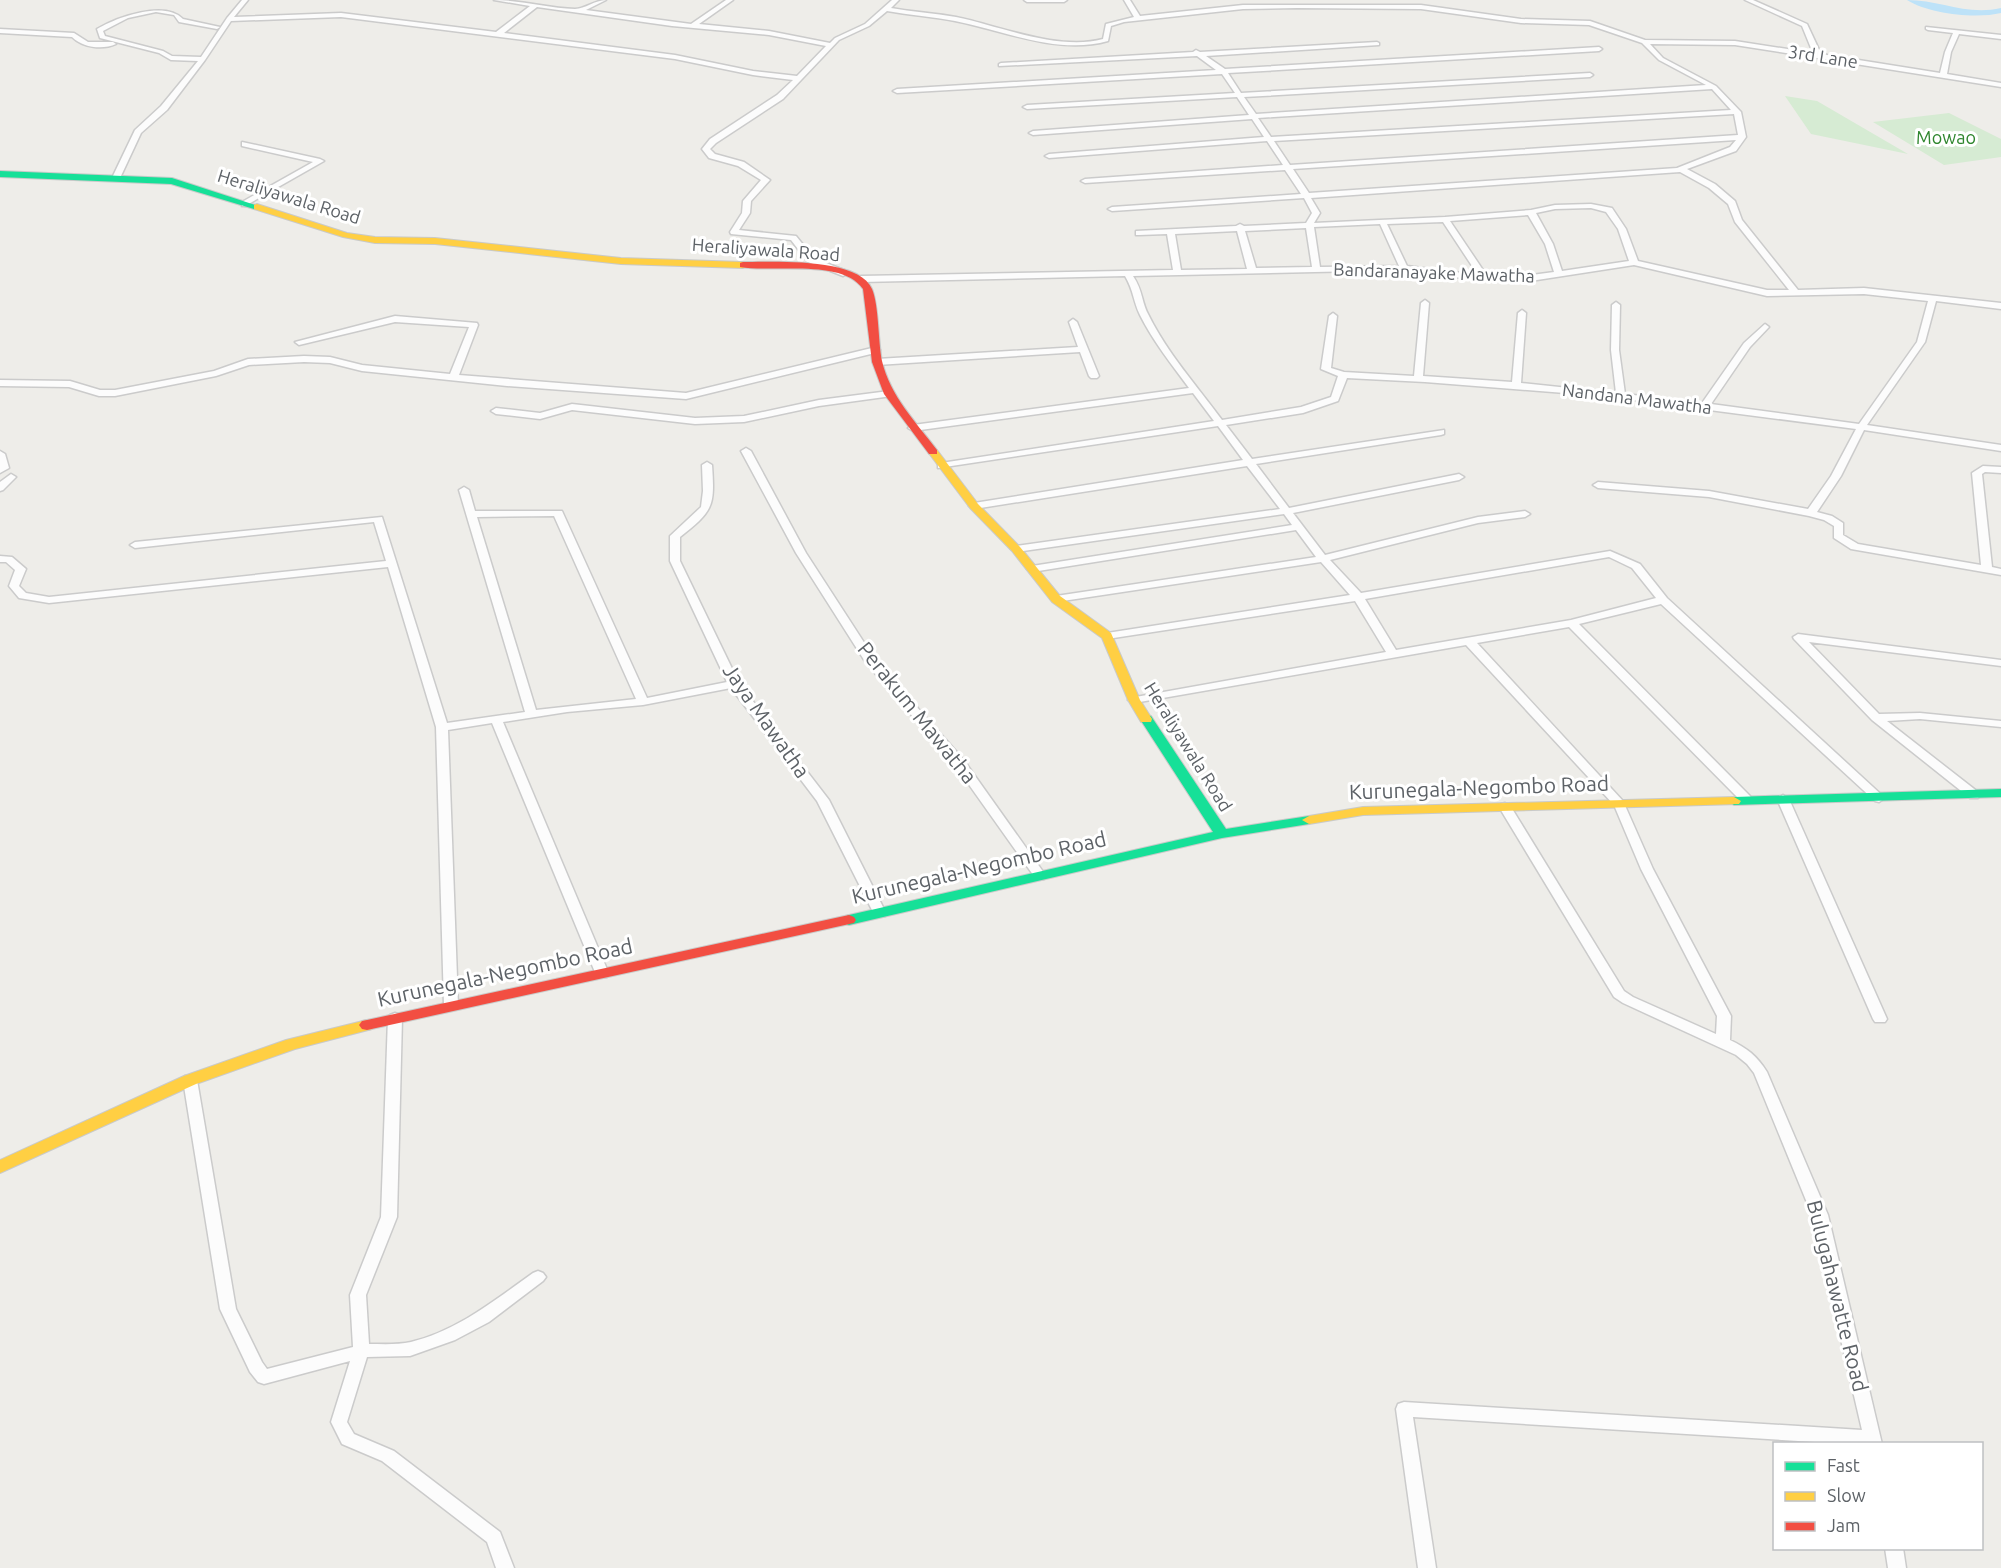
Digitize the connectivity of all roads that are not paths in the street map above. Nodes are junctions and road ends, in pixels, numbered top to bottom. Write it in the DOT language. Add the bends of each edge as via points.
graph roads {
  1 [pos="245,0"];
  2 [pos="498,0"];
  3 [pos="603,0"];
  4 [pos="730,0"];
  5 [pos="896,0"];
  6 [pos="1027,0"];
  7 [pos="1064,0"];
  8 [pos="1127,0"];
  9 [pos="1748,0"];
  10 [pos="1242,3"];
  11 [pos="536,5"];
  12 [pos="886,9"];
  13 [pos="580,11"];
  14 [pos="1137,17"];
  15 [pos="229,19"];
  16 [pos="692,26"];
  17 [pos="217,27"];
  18 [pos="1928,28"];
  19 [pos="0,31"];
  20 [pos="1957,31"];
  21 [pos="496,34"];
  22 [pos="2001,37"];
  23 [pos="1644,42"];
  24 [pos="129,44"];
  25 [pos="1377,44"];
  26 [pos="831,45"];
  27 [pos="1599,49"];
  28 [pos="1196,52"];
  29 [pos="1818,56"];
  30 [pos="203,59"];
  31 [pos="1001,65"];
  32 [pos="1224,72"];
  33 [pos="1590,75"];
  34 [pos="1943,75"];
  35 [pos="797,78"];
  36 [pos="2001,85"];
  37 [pos="1714,87"];
  38 [pos="897,91"];
  39 [pos="1239,95"];
  40 [pos="1027,107"];
  41 [pos="1737,112"];
  42 [pos="1253,116"];
  43 [pos="1033,133"];
  44 [pos="1742,137"];
  45 [pos="1268,139"];
  46 [pos="245,144"];
  47 [pos="1048,156"];
  48 [pos="1285,166"];
  49 [pos="1681,169"];
  50 [pos="0,174"];
  51 [pos="116,178"];
  52 [pos="1085,181"];
  53 [pos="1306,195"];
  54 [pos="244,204"];
  55 [pos="1112,209"];
  56 [pos="1531,212"];
  57 [pos="1446,219"];
  58 [pos="1382,221"];
  59 [pos="1309,224"];
  60 [pos="1240,226"];
  61 [pos="1170,231"];
  62 [pos="1139,233"];
  63 [pos="1634,263"];
  64 [pos="1404,268"];
  65 [pos="1316,269"];
  66 [pos="1252,270"];
  67 [pos="1177,271"];
  68 [pos="843,273"];
  69 [pos="1559,274"];
  70 [pos="1128,275"];
  71 [pos="1484,278"];
  72 [pos="861,279"];
  73 [pos="1795,292"];
  74 [pos="1932,300"];
  75 [pos="1425,303"];
  76 [pos="1616,305"];
  77 [pos="2001,306"];
  78 [pos="1522,314"];
  79 [pos="1333,316"];
  80 [pos="1073,322"];
  81 [pos="1765,327"];
  82 [pos="300,342"];
  83 [pos="1084,349"];
  84 [pos="877,356"];
  85 [pos="1343,375"];
  86 [pos="1094,376"];
  87 [pos="454,377"];
  88 [pos="1418,377"];
  89 [pos="0,383"];
  90 [pos="1516,384"];
  91 [pos="579,389"];
  92 [pos="1196,390"];
  93 [pos="889,394"];
  94 [pos="1621,398"];
  95 [pos="572,407"];
  96 [pos="1704,407"];
  97 [pos="496,411"];
  98 [pos="1221,424"];
  99 [pos="1862,426"];
  100 [pos="912,428"];
  101 [pos="1441,432"];
  102 [pos="2001,448"];
  103 [pos="746,452"];
  104 [pos="0,454"];
  105 [pos="1251,464"];
  106 [pos="706,465"];
  107 [pos="941,466"];
  108 [pos="0,470"];
  109 [pos="2001,470"];
  110 [pos="11,477"];
  111 [pos="1459,477"];
  112 [pos="1598,485"];
  113 [pos="0,488"];
  114 [pos="464,490"];
  115 [pos="974,506"];
  116 [pos="1287,511"];
  117 [pos="1811,513"];
  118 [pos="471,514"];
  119 [pos="1525,514"];
  120 [pos="1299,527"];
  121 [pos="135,545"];
  122 [pos="1016,549"];
  123 [pos="0,559"];
  124 [pos="1323,559"];
  125 [pos="392,564"];
  126 [pos="1032,569"];
  127 [pos="1987,570"];
  128 [pos="2001,573"];
  129 [pos="1358,597"];
  130 [pos="1056,599"];
  131 [pos="1663,600"];
  132 [pos="1570,623"];
  133 [pos="1107,636"];
  134 [pos="1469,641"];
  135 [pos="1393,654"];
  136 [pos="2001,663"];
  137 [pos="735,684"];
  138 [pos="1134,700"];
  139 [pos="643,702"];
  140 [pos="531,714"];
  141 [pos="1876,718"];
  142 [pos="496,719"];
  143 [pos="2001,724"];
  144 [pos="442,727"];
  145 [pos="2001,793"];
  146 [pos="1974,795"];
  147 [pos="1879,798"];
  148 [pos="1746,799"];
  149 [pos="1783,799"];
  150 [pos="1619,804"];
  151 [pos="1505,807"];
  152 [pos="1222,834"];
  153 [pos="1041,876"];
  154 [pos="880,913"];
  155 [pos="602,974"];
  156 [pos="451,1005"];
  157 [pos="395,1018"];
  158 [pos="1880,1019"];
  159 [pos="1722,1042"];
  160 [pos="190,1080"];
  161 [pos="0,1167"];
  162 [pos="538,1277"];
  163 [pos="361,1351"];
  164 [pos="1873,1441"];
  165 [pos="1894,1550"];
  166 [pos="505,1568"];
  167 [pos="1427,1568"];
  168 [pos="1897,1568"];
  1 -- 15 [label="street"];
  2 -- 11 [label="street"];
  3 -- 13 [label="street"];
  4 -- 16 [label="street"];
  5 -- 12 [label="street"];
  6 -- 7 [label="street"];
  8 -- 14 [label="street"];
  9 -- 29 [label="street" via="1805,25"];
  10 -- 14 [label="street"];
  10 -- 23 [label="street" via="1443,9 1521,21 1590,24"];
  11 -- 13 [label="street"];
  11 -- 21 [label="street"];
  12 -- 14 [label="street" via="962,20 1048,40 1088,43 1106,40 1106,28 1113,22"];
  12 -- 26 [label="street"];
  13 -- 16 [label="street"];
  15 -- 21 [label="street" via="341,15"];
  15 -- 30 [label="street"];
  16 -- 26 [label="street" via="769,33"];
  17 -- 24 [label="street" via="188,24 176,14 159,11 134,14 99,30 102,38"];
  18 -- 20 [label="street"];
  19 -- 24 [label="street" via="74,35 86,44"];
  20 -- 22 [label="street"];
  20 -- 34 [label="street"];
  21 -- 35 [label="street" via="675,57"];
  23 -- 29 [label="street, 3rd Lane" via="1735,43"];
  23 -- 37 [label="street" via="1661,59"];
  24 -- 30 [label="street" via="161,51 171,58"];
  25 -- 28 [label="street"];
  26 -- 35 [label="street"];
  27 -- 32 [label="street"];
  28 -- 31 [label="street"];
  28 -- 32 [label="street"];
  29 -- 34 [label="street, 3rd Lane"];
  30 -- 51 [label="street" via="164,108 138,132"];
  32 -- 38 [label="street"];
  32 -- 39 [label="street"];
  33 -- 39 [label="street"];
  34 -- 36 [label="street, 3rd Lane"];
  35 -- 68 [label="street" via="780,97 706,149 712,156 741,164 766,180 747,201 746,213 734,232 793,238 812,260"];
  37 -- 41 [label="street"];
  37 -- 42 [label="street"];
  39 -- 40 [label="street"];
  39 -- 42 [label="street"];
  41 -- 44 [label="street"];
  41 -- 45 [label="street"];
  42 -- 43 [label="street"];
  42 -- 45 [label="street"];
  44 -- 48 [label="street"];
  44 -- 49 [label="street" via="1733,149"];
  45 -- 47 [label="street"];
  45 -- 48 [label="street"];
  46 -- 54 [label="street" via="320,161"];
  48 -- 52 [label="street"];
  48 -- 53 [label="street"];
  49 -- 53 [label="street"];
  49 -- 73 [label="street" via="1712,186 1732,203 1738,220"];
  50 -- 51 [label="street, Heraliyawala Road"];
  51 -- 54 [label="street, Heraliyawala Road" via="172,181"];
  53 -- 55 [label="street"];
  53 -- 59 [label="street" via="1316,213"];
  54 -- 68 [label="street, Heraliyawala Road" via="375,240 435,241 621,261 764,265"];
  56 -- 57 [label="street"];
  56 -- 63 [label="street" via="1569,206 1609,210 1622,229"];
  56 -- 69 [label="street" via="1549,244"];
  57 -- 58 [label="street"];
  57 -- 71 [label="street"];
  58 -- 59 [label="street"];
  58 -- 64 [label="street"];
  59 -- 60 [label="street"];
  59 -- 65 [label="street"];
  60 -- 61 [label="street"];
  60 -- 66 [label="street"];
  61 -- 62 [label="street"];
  61 -- 67 [label="street"];
  63 -- 69 [label="street, Bandaranayake Mawatha"];
  63 -- 73 [label="street, Bandaranayake Mawatha" via="1767,293"];
  64 -- 65 [label="street, Bandaranayake Mawatha"];
  64 -- 71 [label="street, Bandaranayake Mawatha"];
  65 -- 66 [label="street, Bandaranayake Mawatha"];
  66 -- 67 [label="street, Bandaranayake Mawatha"];
  67 -- 70 [label="street, Bandaranayake Mawatha"];
  68 -- 72 [label="street, Heraliyawala Road"];
  69 -- 71 [label="street, Bandaranayake Mawatha" via="1524,279"];
  70 -- 72 [label="street, Bandaranayake Mawatha"];
  70 -- 92 [label="street" via="1137,289 1143,313"];
  72 -- 84 [label="street, Heraliyawala Road" via="868,290"];
  73 -- 74 [label="street, Bandaranayake Mawatha" via="1864,291"];
  74 -- 77 [label="street, Bandaranayake Mawatha"];
  74 -- 99 [label="street" via="1921,342"];
  75 -- 88 [label="street"];
  76 -- 94 [label="street" via="1615,350"];
  78 -- 90 [label="street"];
  79 -- 85 [label="street" via="1326,369"];
  80 -- 83 [label="street"];
  81 -- 96 [label="street" via="1747,345"];
  82 -- 87 [label="street" via="395,320 474,325"];
  83 -- 84 [label="street"];
  83 -- 86 [label="street"];
  84 -- 91 [label="street" via="686,396"];
  84 -- 93 [label="street, Heraliyawala Road"];
  85 -- 88 [label="street, Nandana Mawatha"];
  85 -- 98 [label="street" via="1335,399 1303,410"];
  87 -- 89 [label="street" via="304,359 248,362 216,373 115,393 99,393 70,384"];
  87 -- 91 [label="street"];
  88 -- 90 [label="street, Nandana Mawatha"];
  90 -- 94 [label="street, Nandana Mawatha"];
  91 -- 95 [label="street"];
  92 -- 98 [label="street"];
  92 -- 100 [label="street"];
  93 -- 95 [label="street" via="819,403 744,419 695,421"];
  93 -- 100 [label="street, Heraliyawala Road"];
  94 -- 96 [label="street, Nandana Mawatha"];
  95 -- 97 [label="street" via="540,416"];
  96 -- 99 [label="street, Nandana Mawatha"];
  98 -- 105 [label="street"];
  98 -- 107 [label="street"];
  99 -- 102 [label="street, Nandana Mawatha"];
  99 -- 117 [label="street"];
  100 -- 107 [label="street, Heraliyawala Road"];
  101 -- 105 [label="street"];
  103 -- 153 [label="street, Perakum Mawatha" via="801,553 872,663 959,762"];
  104 -- 108 [label="street" via="4,468"];
  105 -- 115 [label="street"];
  105 -- 116 [label="street"];
  106 -- 137 [label="street, Jaya Mawatha" via="709,498 705,512 675,536 675,561"];
  107 -- 115 [label="street, Heraliyawala Road"];
  109 -- 127 [label="street" via="1983,469 1977,473"];
  110 -- 113 [label="street"];
  111 -- 116 [label="street"];
  112 -- 117 [label="street" via="1709,494"];
  114 -- 118 [label="street"];
  115 -- 122 [label="street, Heraliyawala Road"];
  116 -- 120 [label="street"];
  116 -- 122 [label="street"];
  117 -- 127 [label="street" via="1839,525 1838,536 1855,547"];
  118 -- 139 [label="street" via="558,513"];
  118 -- 140 [label="street"];
  119 -- 124 [label="street" via="1478,520"];
  120 -- 124 [label="street"];
  120 -- 126 [label="street"];
  121 -- 125 [label="street" via="378,519"];
  122 -- 126 [label="street, Heraliyawala Road"];
  123 -- 125 [label="street" via="8,559 21,569 14,586 23,596 49,600"];
  124 -- 129 [label="street"];
  124 -- 130 [label="street"];
  125 -- 144 [label="street"];
  126 -- 130 [label="street, Heraliyawala Road"];
  127 -- 128 [label="street"];
  129 -- 131 [label="street" via="1610,554 1636,566"];
  129 -- 133 [label="street"];
  129 -- 135 [label="street"];
  130 -- 133 [label="street, Heraliyawala Road"];
  131 -- 132 [label="street"];
  131 -- 147 [label="street"];
  132 -- 134 [label="street"];
  132 -- 148 [label="street"];
  133 -- 138 [label="street, Heraliyawala Road"];
  134 -- 135 [label="street"];
  134 -- 150 [label="street"];
  135 -- 138 [label="street"];
  136 -- 141 [label="street" via="1798,637"];
  137 -- 139 [label="street"];
  137 -- 154 [label="street, Jaya Mawatha" via="823,800"];
  138 -- 152 [label="street, Heraliyawala Road"];
  139 -- 140 [label="street"];
  140 -- 142 [label="street"];
  141 -- 143 [label="street" via="1920,716"];
  141 -- 146 [label="street"];
  142 -- 144 [label="street"];
  142 -- 155 [label="street"];
  144 -- 156 [label="street"];
  145 -- 146 [label="street, Kurunegala-Negombo Road"];
  146 -- 147 [label="street, Kurunegala-Negombo Road"];
  147 -- 149 [label="street, Kurunegala-Negombo Road"];
  148 -- 149 [label="street, Kurunegala-Negombo Road"];
  148 -- 150 [label="street, Kurunegala-Negombo Road"];
  149 -- 158 [label="street"];
  150 -- 151 [label="street, Kurunegala-Negombo Road"];
  150 -- 159 [label="street" via="1647,869 1724,1016"];
  151 -- 152 [label="street, Kurunegala-Negombo Road" via="1363,811"];
  151 -- 159 [label="street, Bulugahawatte Road" via="1619,994"];
  152 -- 153 [label="street, Kurunegala-Negombo Road"];
  153 -- 154 [label="street, Kurunegala-Negombo Road"];
  154 -- 155 [label="street, Kurunegala-Negombo Road"];
  155 -- 156 [label="street, Kurunegala-Negombo Road"];
  156 -- 157 [label="street, Kurunegala-Negombo Road"];
  157 -- 160 [label="street, Kurunegala-Negombo Road" via="292,1044"];
  157 -- 163 [label="street" via="389,1217 358,1295"];
  159 -- 164 [label="street, Bulugahawatte Road" via="1741,1051 1760,1072 1820,1215"];
  160 -- 161 [label="street, Kurunegala-Negombo Road"];
  160 -- 163 [label="street" via="228,1309 256,1367 264,1377"];
  162 -- 163 [label="street" via="483,1317 449,1335 410,1349"];
  163 -- 166 [label="street" via="339,1422 348,1439 388,1456 494,1537"];
  164 -- 167 [label="street" via="1404,1409"];
  165 -- 168 [label="street"];
}
